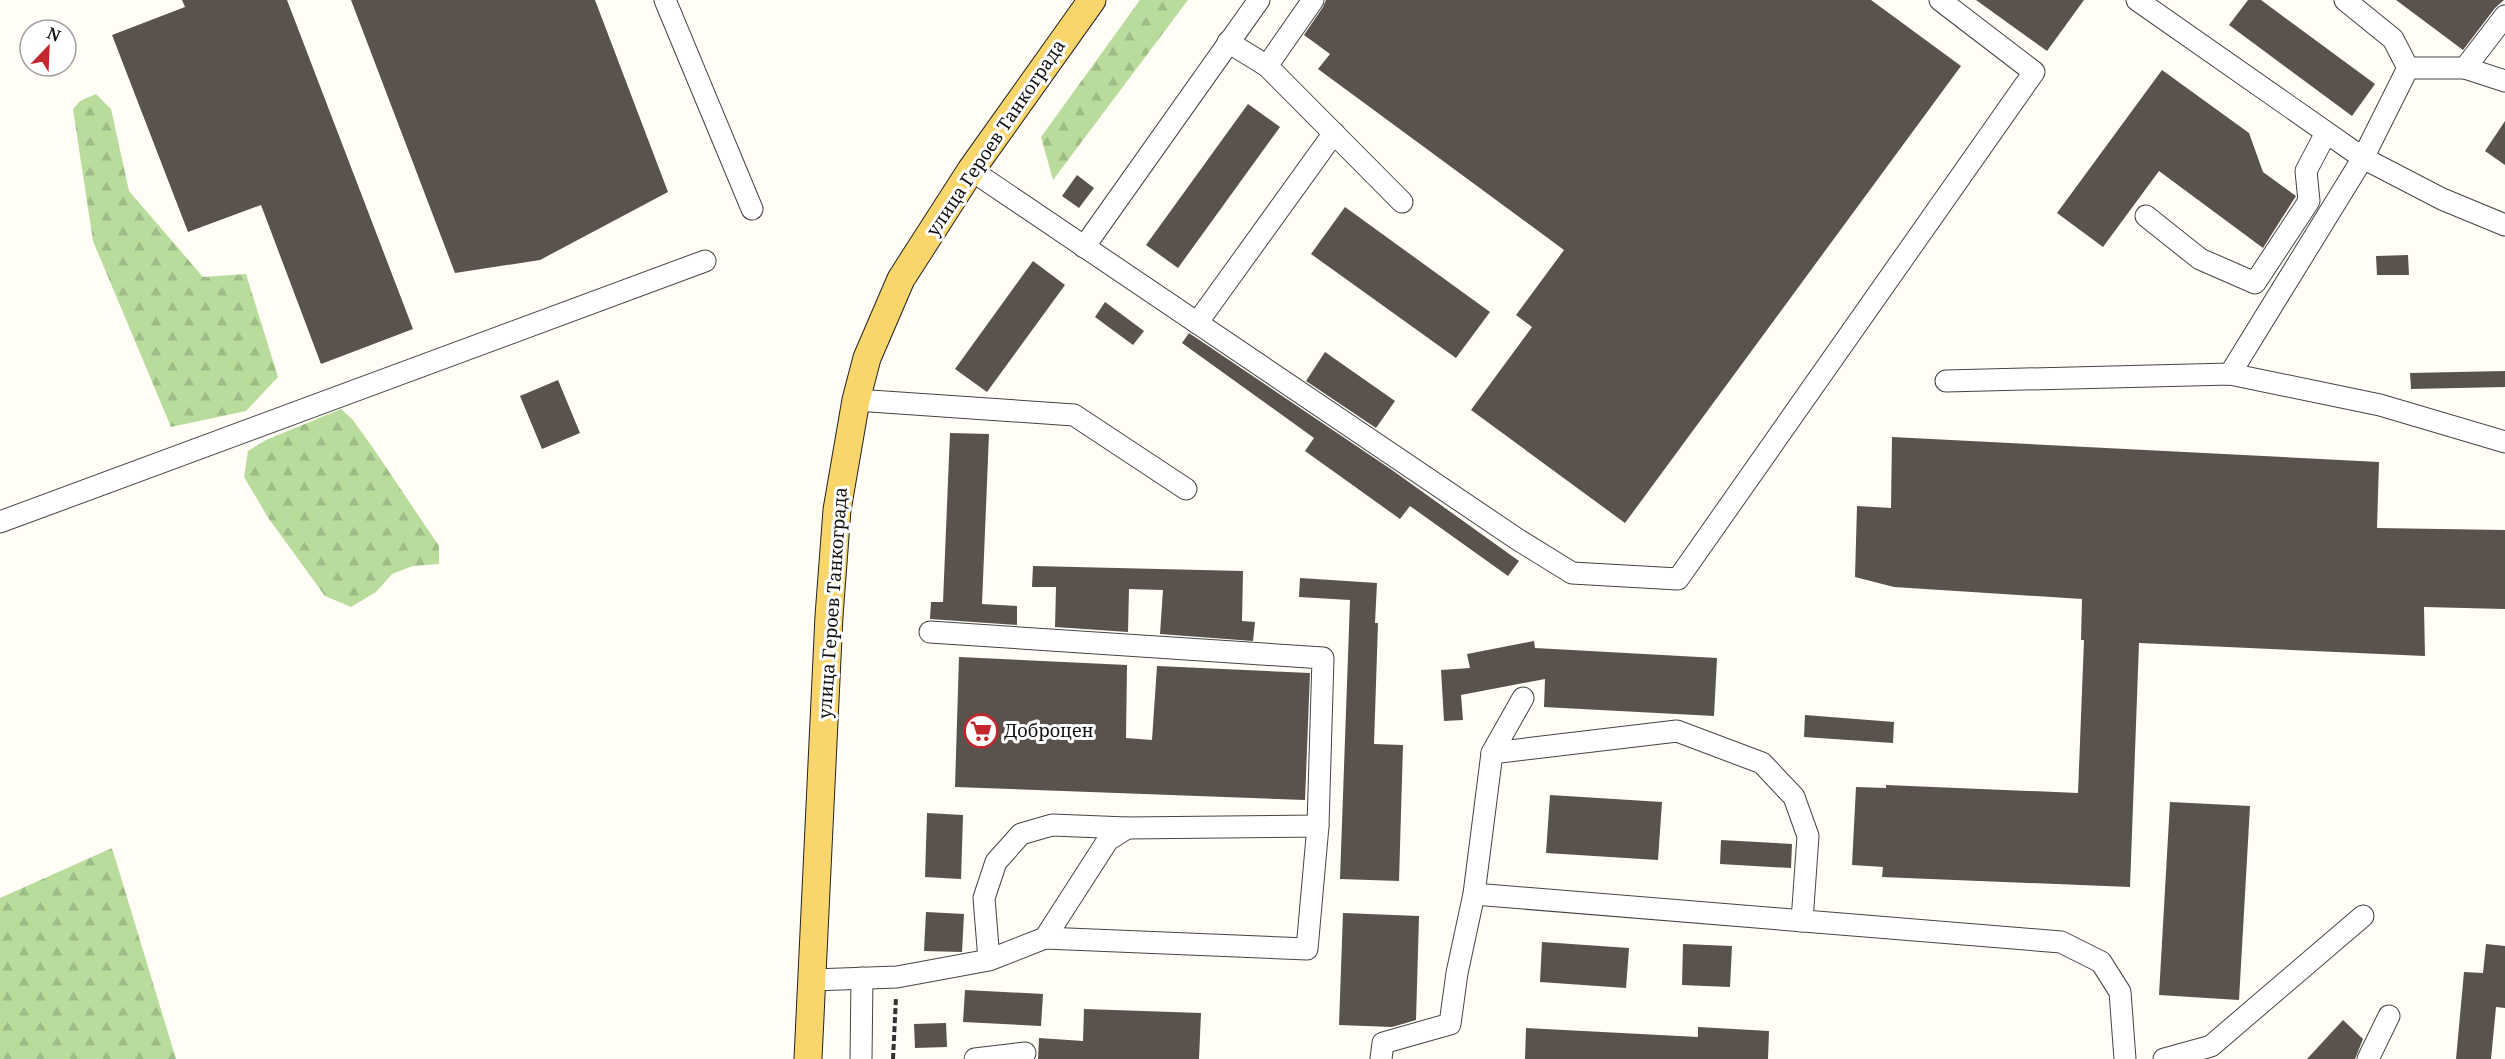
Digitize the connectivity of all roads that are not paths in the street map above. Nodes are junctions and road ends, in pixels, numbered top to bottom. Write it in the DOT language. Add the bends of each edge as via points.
graph roads {
  1 [pos="665,0"];
  2 [pos="1092,0"];
  3 [pos="1258,0"];
  4 [pos="1313,0"];
  5 [pos="1940,0"];
  6 [pos="2137,0"];
  7 [pos="2345,0"];
  8 [pos="2505,16"];
  9 [pos="1228,42"];
  10 [pos="1267,66"];
  11 [pos="2409,68"];
  12 [pos="2464,68"];
  13 [pos="2505,81"];
  14 [pos="1334,133"];
  15 [pos="2326,133"];
  16 [pos="2363,158"];
  17 [pos="971,170"];
  18 [pos="1402,202"];
  19 [pos="752,209"];
  20 [pos="2146,216"];
  21 [pos="2505,225"];
  22 [pos="1084,247"];
  23 [pos="705,261"];
  24 [pos="1197,323"];
  25 [pos="2230,374"];
  26 [pos="1946,381"];
  27 [pos="856,400"];
  28 [pos="2505,442"];
  29 [pos="1186,489"];
  30 [pos="0,522"];
  31 [pos="930,632"];
  32 [pos="1523,698"];
  33 [pos="1492,753"];
  34 [pos="1318,826"];
  35 [pos="1127,828"];
  36 [pos="1474,894"];
  37 [pos="2363,916"];
  38 [pos="1802,921"];
  39 [pos="1046,938"];
  40 [pos="989,960"];
  41 [pos="862,978"];
  42 [pos="813,980"];
  43 [pos="2389,1016"];
  44 [pos="1025,1053"];
  45 [pos="808,1059"];
  46 [pos="861,1059"];
  47 [pos="975,1059"];
  48 [pos="1381,1059"];
  49 [pos="2125,1059"];
  50 [pos="2164,1059"];
  51 [pos="2368,1059"];
  1 -- 19 [label="lane"];
  2 -- 17 [label="main road, улица Героев Танкограда"];
  3 -- 9 [label="lane"];
  4 -- 10 [label="lane"];
  5 -- 24 [label="lane" via="2034,72 1678,579 1572,573"];
  6 -- 15 [label="lane"];
  7 -- 11 [label="lane" via="2393,39"];
  8 -- 12 [label="lane"];
  9 -- 10 [label="lane"];
  9 -- 22 [label="lane"];
  10 -- 14 [label="lane"];
  11 -- 12 [label="lane"];
  11 -- 16 [label="lane"];
  12 -- 13 [label="lane"];
  14 -- 18 [label="lane"];
  14 -- 24 [label="lane"];
  15 -- 16 [label="lane"];
  15 -- 20 [label="lane" via="2306,171 2309,201 2255,283 2200,259"];
  16 -- 21 [label="lane" via="2442,199"];
  16 -- 25 [label="lane"];
  17 -- 22 [label="lane"];
  17 -- 27 [label="main road, улица Героев Танкограда" via="901,279 867,358"];
  22 -- 24 [label="lane"];
  23 -- 30 [label="lane"];
  25 -- 26 [label="lane"];
  25 -- 28 [label="lane" via="2380,405"];
  27 -- 29 [label="lane" via="1074,415"];
  27 -- 42 [label="main road, улица Героев Танкограда" via="837,510 829,616"];
  31 -- 34 [label="lane" via="1323,658"];
  32 -- 33 [label="lane"];
  33 -- 36 [label="lane"];
  33 -- 38 [label="lane" via="1677,731 1762,763 1794,796 1808,836"];
  34 -- 35 [label="lane"];
  34 -- 39 [label="lane" via="1307,949"];
  35 -- 39 [label="lane" via="1108,840"];
  35 -- 40 [label="lane" via="1052,825 1021,834 996,862 984,898"];
  36 -- 38 [label="lane"];
  36 -- 48 [label="lane" via="1450,1024 1383,1043"];
  37 -- 50 [label="lane" via="2211,1046"];
  38 -- 49 [label="lane" via="2061,942 2101,962 2120,992"];
  39 -- 40 [label="lane"];
  40 -- 41 [label="lane" via="897,977"];
  41 -- 42 [label="lane"];
  41 -- 46 [label="lane"];
  42 -- 45 [label="main road, улица Героев Танкограда"];
  43 -- 51 [label="lane"];
  44 -- 47 [label="lane"];
}
